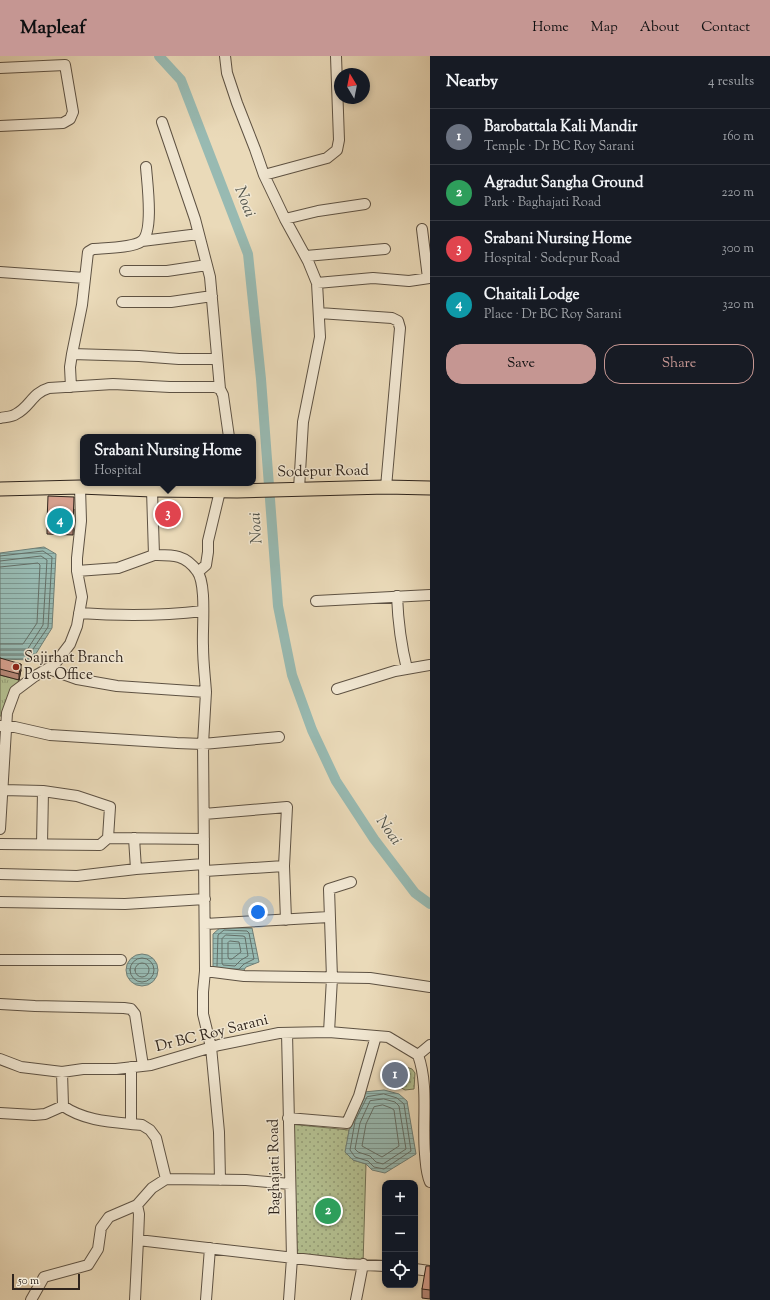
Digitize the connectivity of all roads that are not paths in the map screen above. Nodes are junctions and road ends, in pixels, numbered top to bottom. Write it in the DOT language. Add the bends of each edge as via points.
graph roads {
  1 [pos="225,56"];
  2 [pos="336,56"];
  3 [pos="63,61"];
  4 [pos="0,68"];
  5 [pos="162,122"];
  6 [pos="0,126"];
  7 [pos="146,167"];
  8 [pos="264,174"];
  9 [pos="365,204"];
  10 [pos="284,219"];
  11 [pos="422,229"];
  12 [pos="199,234"];
  13 [pos="142,241"];
  14 [pos="385,249"];
  15 [pos="306,256"];
  16 [pos="207,265"];
  17 [pos="125,271"];
  18 [pos="0,272"];
  19 [pos="86,278"];
  20 [pos="429,278"];
  21 [pos="317,283"];
  22 [pos="212,296"];
  23 [pos="122,302"];
  24 [pos="319,313"];
  25 [pos="72,354"];
  26 [pos="217,358"];
  27 [pos="72,386"];
  28 [pos="220,389"];
  29 [pos="0,418"];
  30 [pos="229,434"];
  31 [pos="80,487"];
  32 [pos="236,487"];
  33 [pos="386,487"];
  34 [pos="430,488"];
  35 [pos="0,489"];
  36 [pos="295,489"];
  37 [pos="152,490"];
  38 [pos="220,491"];
  39 [pos="154,555"];
  40 [pos="77,571"];
  41 [pos="198,572"];
  42 [pos="430,595"];
  43 [pos="397,596"];
  44 [pos="316,601"];
  45 [pos="203,611"];
  46 [pos="79,613"];
  47 [pos="430,665"];
  48 [pos="50,669"];
  49 [pos="407,669"];
  50 [pos="337,689"];
  51 [pos="206,692"];
  52 [pos="3,726"];
  53 [pos="279,738"];
  54 [pos="204,744"];
  55 [pos="3,790"];
  56 [pos="43,791"];
  57 [pos="204,814"];
  58 [pos="0,822"];
  59 [pos="0,829"];
  60 [pos="108,838"];
  61 [pos="134,838"];
  62 [pos="204,839"];
  63 [pos="0,844"];
  64 [pos="42,844"];
  65 [pos="284,866"];
  66 [pos="205,868"];
  67 [pos="136,869"];
  68 [pos="0,874"];
  69 [pos="351,882"];
  70 [pos="205,899"];
  71 [pos="0,902"];
  72 [pos="329,917"];
  73 [pos="286,920"];
  74 [pos="205,924"];
  75 [pos="0,960"];
  76 [pos="120,960"];
  77 [pos="205,971"];
  78 [pos="332,978"];
  79 [pos="430,987"];
  80 [pos="0,1004"];
  81 [pos="329,1032"];
  82 [pos="287,1033"];
  83 [pos="376,1036"];
  84 [pos="430,1045"];
  85 [pos="211,1047"];
  86 [pos="418,1055"];
  87 [pos="0,1059"];
  88 [pos="143,1066"];
  89 [pos="130,1067"];
  90 [pos="62,1072"];
  91 [pos="427,1089"];
  92 [pos="63,1106"];
  93 [pos="0,1113"];
  94 [pos="288,1118"];
  95 [pos="131,1124"];
  96 [pos="427,1144"];
  97 [pos="166,1179"];
  98 [pos="220,1180"];
  99 [pos="430,1182"];
  100 [pos="290,1184"];
  101 [pos="137,1205"];
  102 [pos="138,1240"];
  103 [pos="210,1248"];
  104 [pos="292,1258"];
  105 [pos="363,1264"];
  106 [pos="382,1266"];
  107 [pos="418,1269"];
  108 [pos="430,1270"];
  109 [pos="31,1300"];
  110 [pos="135,1300"];
  111 [pos="206,1300"];
  112 [pos="289,1300"];
  113 [pos="356,1300"];
  1 -- 8 [label="street" via="227,73 237,104"];
  2 -- 8 [label="street" via="339,140 337,150 327,158"];
  3 -- 4 [label="street"];
  3 -- 6 [label="street" via="73,112 70,120 63,123"];
  5 -- 12 [label="street"];
  7 -- 13 [label="street" via="149,222"];
  8 -- 10 [label="street"];
  9 -- 10 [label="street"];
  10 -- 15 [label="street"];
  11 -- 20 [label="street"];
  12 -- 13 [label="street"];
  12 -- 16 [label="street"];
  13 -- 19 [label="street" via="133,245 90,250"];
  14 -- 15 [label="street"];
  15 -- 21 [label="street"];
  16 -- 17 [label="street" via="167,271"];
  16 -- 22 [label="street"];
  18 -- 19 [label="street"];
  19 -- 25 [label="street"];
  20 -- 21 [label="street" via="373,278"];
  21 -- 24 [label="street"];
  22 -- 23 [label="street" via="171,302"];
  22 -- 26 [label="street"];
  24 -- 33 [label="street" via="392,318 398,321 400,328"];
  24 -- 36 [label="street" via="320,337 303,422"];
  25 -- 26 [label="street" via="179,359"];
  25 -- 27 [label="street"];
  26 -- 28 [label="street"];
  27 -- 28 [label="street" via="113,384"];
  27 -- 29 [label="street" via="41,390 17,414"];
  28 -- 30 [label="street" via="224,395"];
  31 -- 35 [label="main road, Sodepur Road"];
  31 -- 37 [label="main road, Sodepur Road"];
  31 -- 40 [label="street"];
  32 -- 36 [label="main road, Sodepur Road" via="250,490"];
  32 -- 38 [label="main road, Sodepur Road"];
  33 -- 34 [label="main road, Sodepur Road"];
  33 -- 36 [label="main road, Sodepur Road"];
  37 -- 38 [label="main road, Sodepur Road"];
  37 -- 39 [label="street"];
  38 -- 41 [label="street" via="208,541 206,565"];
  39 -- 40 [label="street" via="118,568"];
  39 -- 41 [label="street" via="182,557"];
  40 -- 46 [label="street" via="82,597"];
  41 -- 45 [label="street" via="203,589"];
  42 -- 43 [label="street"];
  43 -- 44 [label="street"];
  43 -- 49 [label="street" via="398,624"];
  45 -- 46 [label="street" via="133,615"];
  45 -- 51 [label="street"];
  46 -- 48 [label="street" via="78,626 70,644"];
  47 -- 49 [label="street"];
  48 -- 51 [label="street" via="77,679 118,686"];
  48 -- 52 [label="street" via="35,676 15,691"];
  49 -- 50 [label="street"];
  51 -- 54 [label="street"];
  52 -- 54 [label="street" via="50,735"];
  52 -- 55 [label="street"];
  53 -- 54 [label="street"];
  54 -- 57 [label="street"];
  55 -- 56 [label="street"];
  55 -- 58 [label="street"];
  56 -- 60 [label="street" via="77,796 110,807"];
  56 -- 64 [label="street"];
  57 -- 62 [label="street"];
  57 -- 65 [label="street" via="287,807"];
  58 -- 59 [label="street"];
  60 -- 61 [label="street"];
  60 -- 64 [label="street" via="100,845"];
  61 -- 62 [label="street"];
  61 -- 67 [label="street"];
  62 -- 66 [label="street"];
  63 -- 64 [label="street"];
  65 -- 66 [label="street"];
  65 -- 73 [label="street"];
  66 -- 67 [label="street"];
  66 -- 70 [label="street"];
  67 -- 68 [label="street" via="77,876"];
  69 -- 72 [label="street" via="329,889"];
  70 -- 71 [label="street" via="125,904"];
  70 -- 74 [label="street"];
  72 -- 73 [label="street"];
  72 -- 78 [label="street"];
  73 -- 74 [label="street"];
  74 -- 77 [label="street"];
  75 -- 76 [label="street"];
  77 -- 78 [label="street" via="244,976"];
  77 -- 85 [label="street" via="203,1014"];
  78 -- 79 [label="street" via="370,978"];
  78 -- 81 [label="street"];
  80 -- 88 [label="street" via="131,1009 136,1014"];
  81 -- 82 [label="street, Dr BC Roy Sarani"];
  81 -- 83 [label="street, Dr BC Roy Sarani"];
  82 -- 85 [label="street, Dr BC Roy Sarani"];
  82 -- 94 [label="street, Baghajati Road"];
  83 -- 86 [label="street, Dr BC Roy Sarani" via="388,1037"];
  83 -- 94 [label="street" via="359,1096 347,1123"];
  84 -- 86 [label="street"];
  85 -- 88 [label="street, Dr BC Roy Sarani"];
  85 -- 98 [label="street" via="219,1132"];
  86 -- 91 [label="street"];
  87 -- 90 [label="street, Dr BC Roy Sarani" via="21,1067"];
  88 -- 89 [label="street, Dr BC Roy Sarani"];
  89 -- 90 [label="street, Dr BC Roy Sarani"];
  89 -- 95 [label="street"];
  90 -- 92 [label="street"];
  91 -- 96 [label="street"];
  92 -- 93 [label="street" via="45,1114"];
  92 -- 95 [label="street" via="87,1118"];
  94 -- 100 [label="street, Baghajati Road"];
  95 -- 97 [label="street" via="142,1125 156,1138"];
  96 -- 99 [label="street" via="426,1174"];
  97 -- 98 [label="street"];
  97 -- 101 [label="street" via="152,1188"];
  98 -- 100 [label="street"];
  100 -- 104 [label="street, Baghajati Road"];
  101 -- 102 [label="street" via="140,1214"];
  101 -- 109 [label="street" via="109,1217 101,1228 98,1249 88,1265 44,1277"];
  102 -- 103 [label="street"];
  102 -- 110 [label="street"];
  103 -- 104 [label="street"];
  103 -- 111 [label="street"];
  104 -- 105 [label="street"];
  104 -- 112 [label="street, Baghajati Road"];
  105 -- 106 [label="street"];
  105 -- 113 [label="street"];
  107 -- 108 [label="street"];
}
